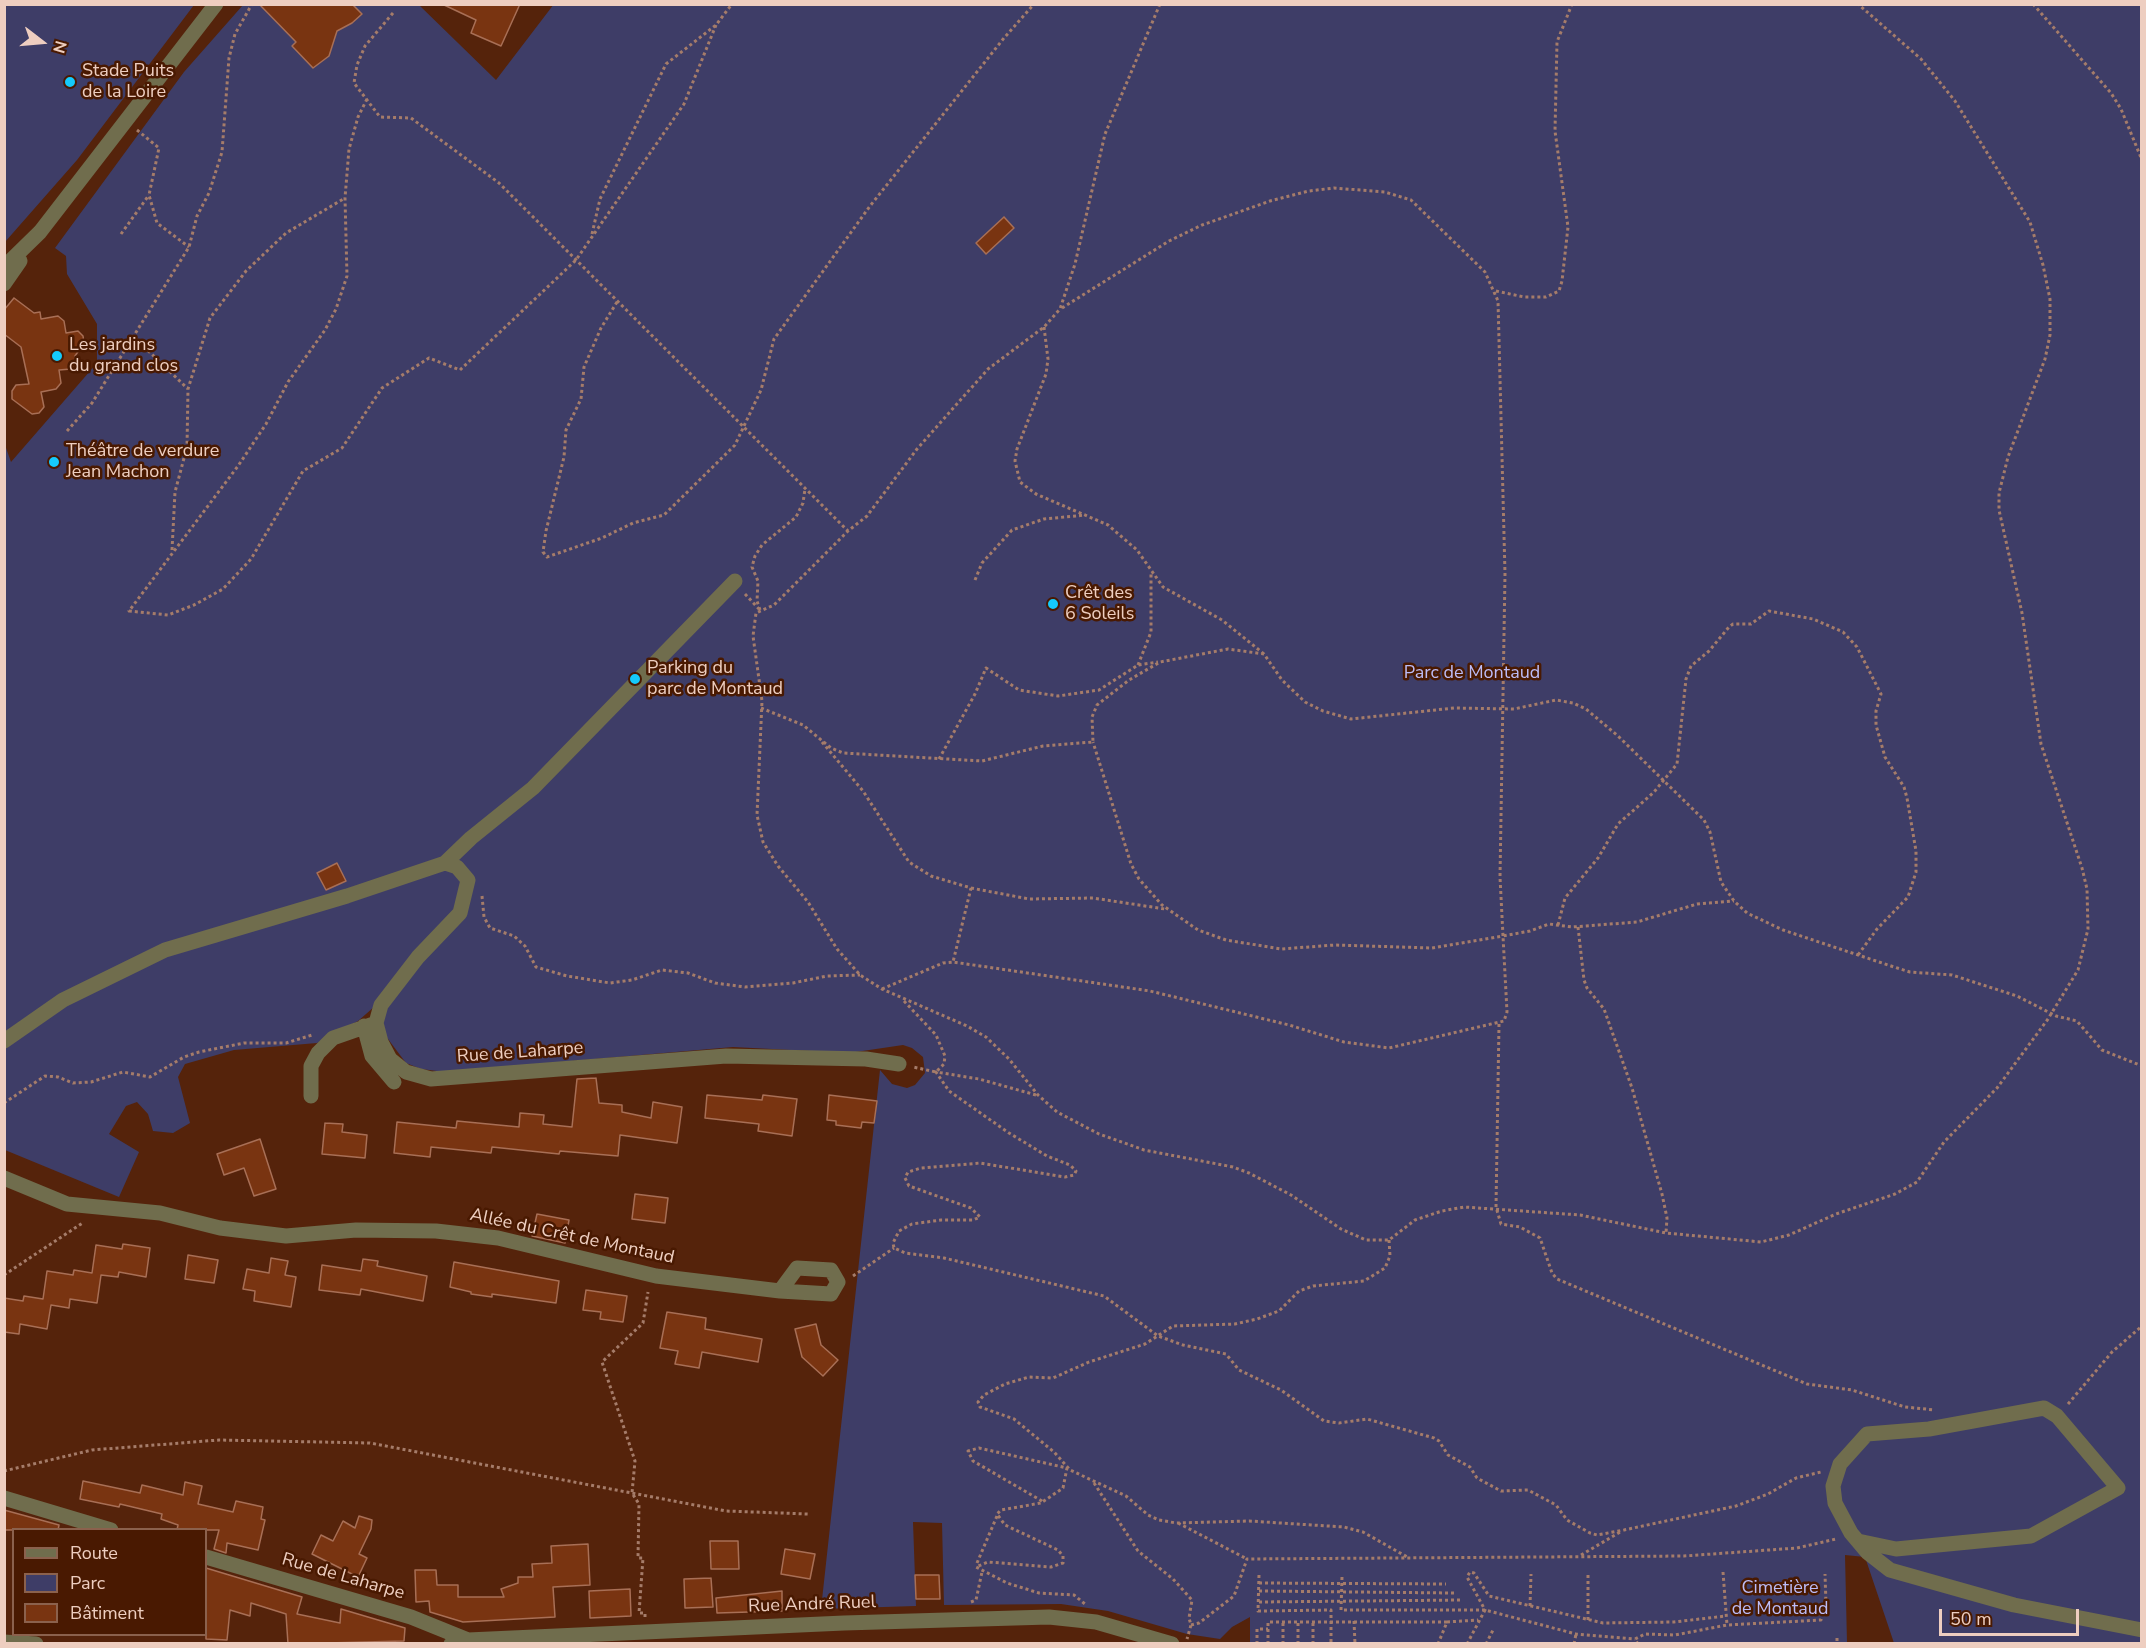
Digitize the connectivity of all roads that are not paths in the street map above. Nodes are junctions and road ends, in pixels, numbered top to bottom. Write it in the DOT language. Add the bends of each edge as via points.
graph roads {
  1 [pos="216,4"];
  2 [pos="40,232"];
  3 [pos="4,267"];
  4 [pos="4,284"];
  5 [pos="735,581"];
  6 [pos="445,863"];
  7 [pos="370,1024"];
  8 [pos="4,1041"];
  9 [pos="899,1064"];
  10 [pos="394,1082"];
  11 [pos="311,1096"];
  12 [pos="4,1180"];
  13 [pos="4,1192"];
  14 [pos="780,1291"];
  15 [pos="4,1498"];
  16 [pos="104,1528"];
  17 [pos="1854,1537"];
  18 [pos="207,1557"];
  19 [pos="2142,1630"];
  20 [pos="468,1640"];
  21 [pos="522,1641"];
  22 [pos="4,1642"];
  23 [pos="36,1644"];
  24 [pos="451,1644"];
  25 [pos="1172,1644"];
  1 -- 2 [label="street"];
  2 -- 3 [label="street"];
  2 -- 4 [label="street"];
  5 -- 6 [label="street" via="532,788"];
  6 -- 7 [label="street" via="457,867 468,880 460,913 418,957"];
  6 -- 8 [label="street" via="165,950 63,1000"];
  7 -- 9 [label="street, Rue de Laharpe" via="390,1059 406,1072 431,1079 726,1056 866,1059"];
  7 -- 10 [label="street" via="372,1056"];
  7 -- 11 [label="street" via="333,1038 318,1053 311,1066"];
  12 -- 13 [label="street"];
  12 -- 14 [label="street, Allée du Crêt de Montaud" via="67,1204 160,1213 220,1228 286,1236 356,1230 436,1231 498,1238 651,1275"];
  14 -- 14 [label="street, Allée du Crêt de Montaud" via="831,1294 838,1282 831,1270 797,1268"];
  15 -- 16 [label="street"];
  17 -- 17 [label="street" via="1835,1503 1833,1486 1844,1456 1867,1434 1929,1429 2044,1408 2057,1416 2118,1488 2031,1536 1896,1549"];
  17 -- 19 [label="street" via="1890,1570 2014,1605"];
  18 -- 20 [label="street, Rue de Laharpe" via="411,1617"];
  20 -- 21 [label="street, Rue André Ruel"];
  20 -- 24 [label="street, Rue André Ruel"];
  21 -- 25 [label="street, Rue André Ruel" via="645,1632 1049,1617 1096,1622"];
  22 -- 23 [label="street"];
}
